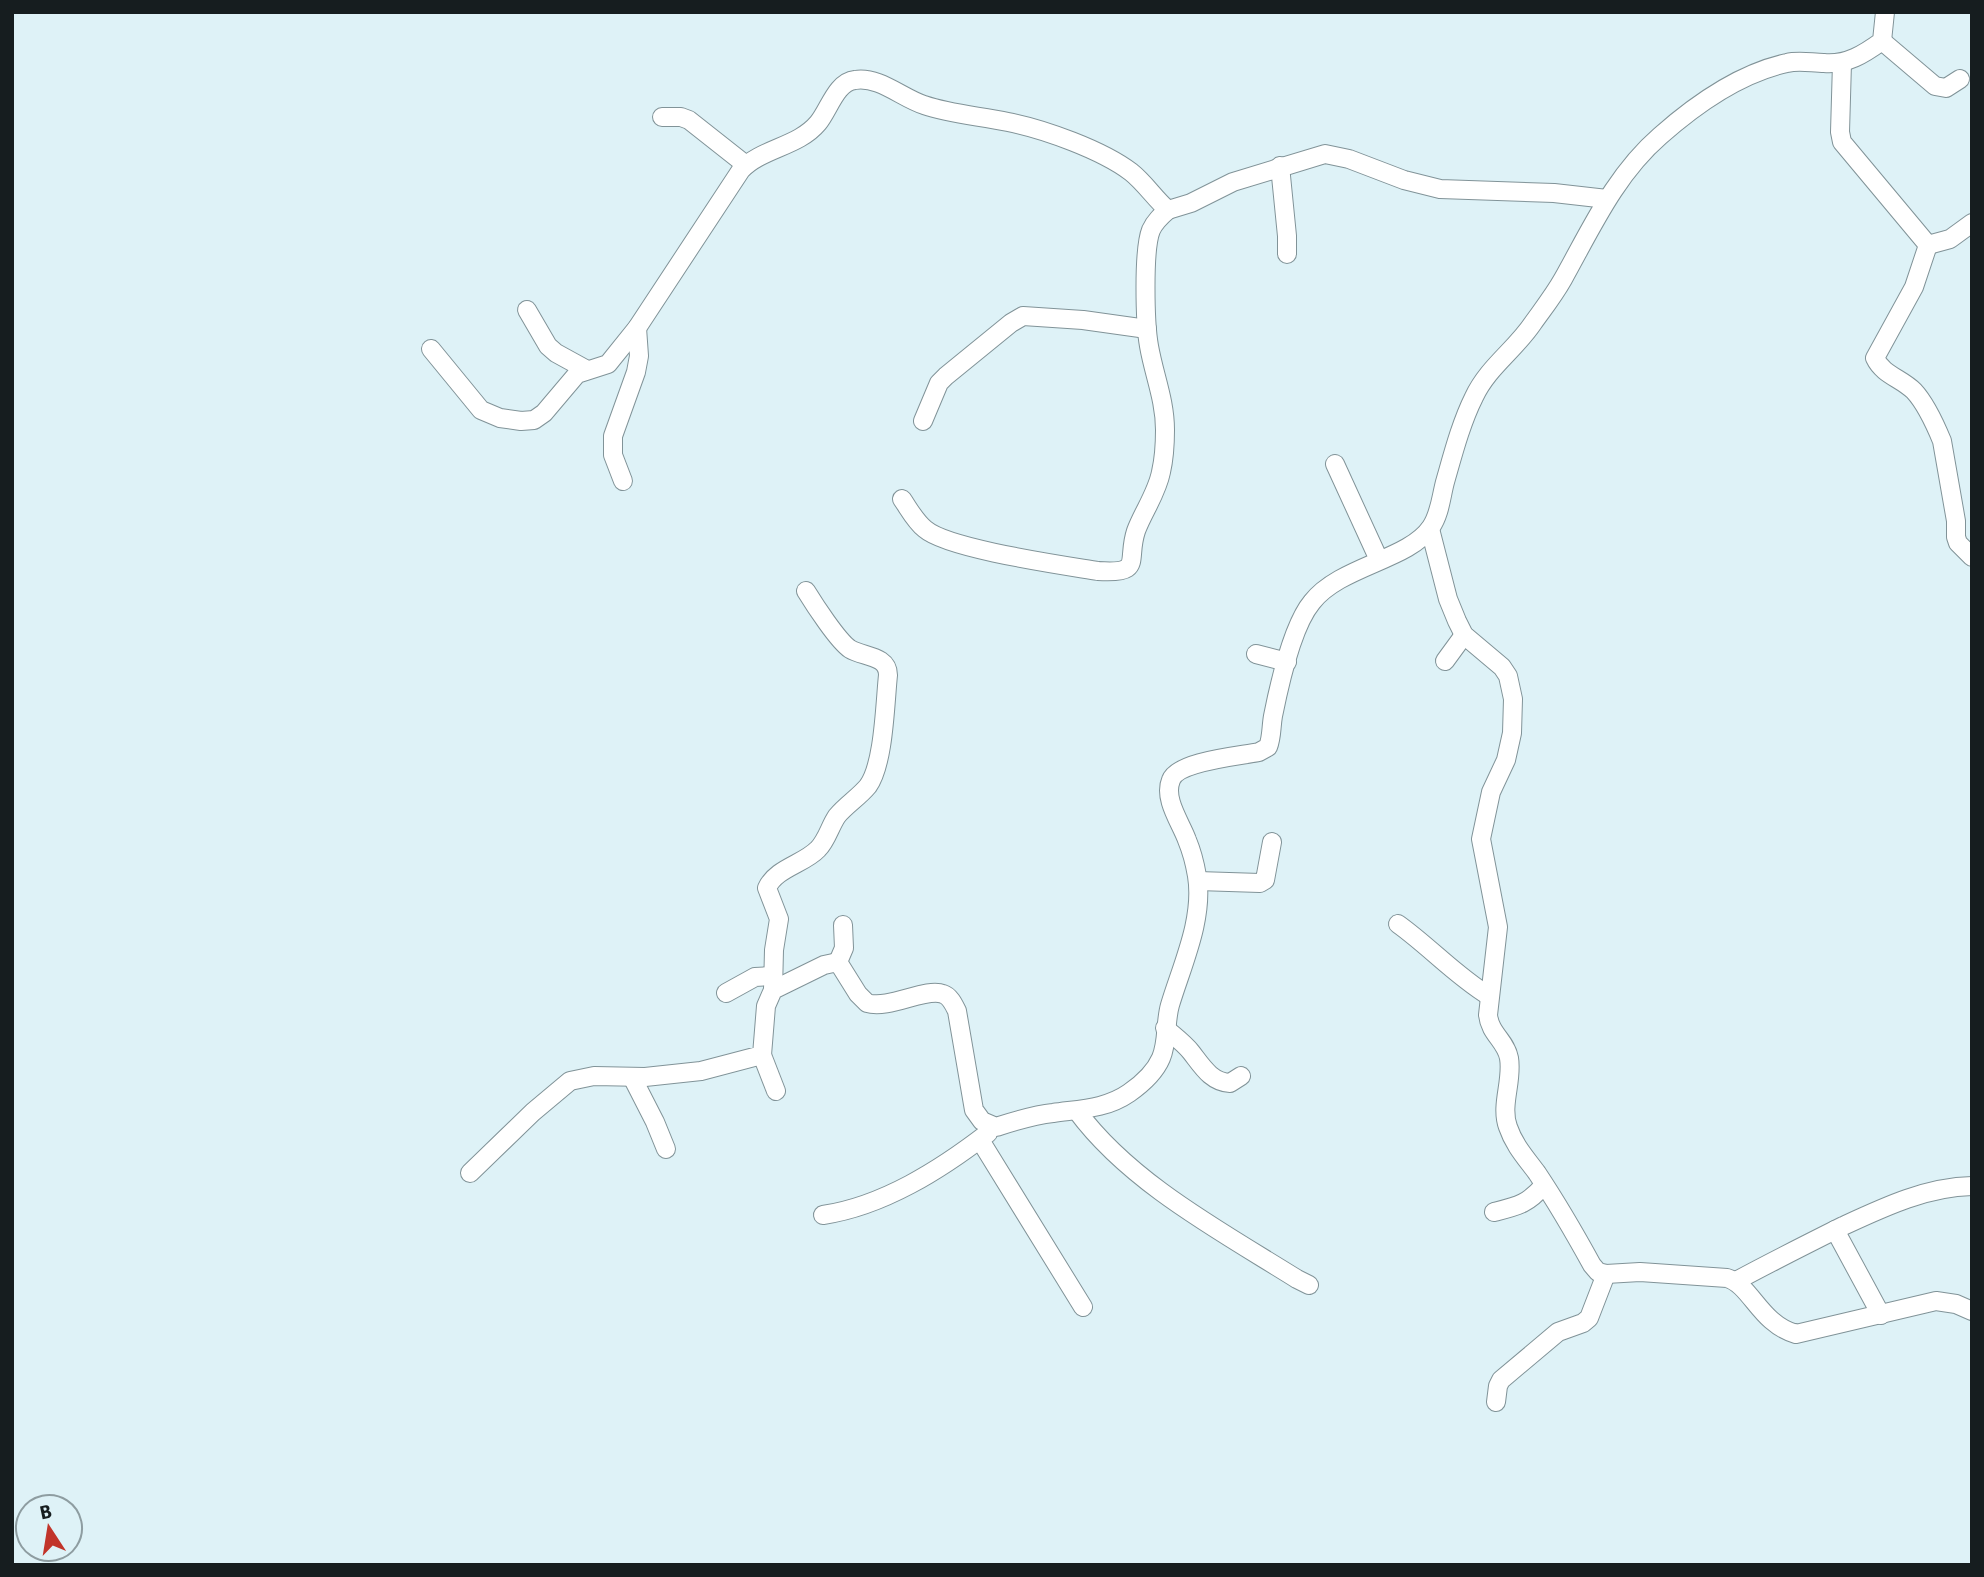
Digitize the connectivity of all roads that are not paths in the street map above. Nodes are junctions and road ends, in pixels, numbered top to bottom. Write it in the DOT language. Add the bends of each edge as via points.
graph roads {
  1 [pos="1885,12"];
  2 [pos="1882,41"];
  3 [pos="1842,63"];
  4 [pos="1960,79"];
  5 [pos="662,117"];
  6 [pos="746,165"];
  7 [pos="1280,166"];
  8 [pos="1607,199"];
  9 [pos="1168,210"];
  10 [pos="1972,223"];
  11 [pos="1928,245"];
  12 [pos="1287,254"];
  13 [pos="527,310"];
  14 [pos="637,328"];
  15 [pos="1147,329"];
  16 [pos="431,349"];
  17 [pos="587,370"];
  18 [pos="923,421"];
  19 [pos="1335,464"];
  20 [pos="624,481"];
  21 [pos="902,499"];
  22 [pos="1430,529"];
  23 [pos="1972,557"];
  24 [pos="1379,560"];
  25 [pos="806,591"];
  26 [pos="1464,635"];
  27 [pos="1256,654"];
  28 [pos="1445,661"];
  29 [pos="1287,662"];
  30 [pos="1272,842"];
  31 [pos="1198,881"];
  32 [pos="1398,924"];
  33 [pos="843,925"];
  34 [pos="838,962"];
  35 [pos="773,983"];
  36 [pos="726,993"];
  37 [pos="1489,996"];
  38 [pos="1166,1028"];
  39 [pos="762,1055"];
  40 [pos="1241,1076"];
  41 [pos="632,1077"];
  42 [pos="776,1091"];
  43 [pos="1077,1111"];
  44 [pos="996,1127"];
  45 [pos="980,1140"];
  46 [pos="666,1149"];
  47 [pos="470,1173"];
  48 [pos="1544,1185"];
  49 [pos="1972,1186"];
  50 [pos="1494,1212"];
  51 [pos="823,1215"];
  52 [pos="1835,1230"];
  53 [pos="1606,1274"];
  54 [pos="1736,1281"];
  55 [pos="1309,1285"];
  56 [pos="1083,1307"];
  57 [pos="1972,1311"];
  58 [pos="1881,1315"];
  59 [pos="1496,1402"];
  1 -- 2 [label="street"];
  2 -- 3 [label="street"];
  2 -- 4 [label="street" via="1935,86 1946,88"];
  3 -- 8 [label="street" via="1789,62 1739,82 1659,136"];
  3 -- 11 [label="street" via="1842,142"];
  5 -- 6 [label="street" via="689,120"];
  6 -- 9 [label="street" via="818,123 844,84 871,80 927,106 1012,123 1079,144 1131,172"];
  6 -- 14 [label="street"];
  7 -- 8 [label="street" via="1314,155 1335,155 1440,189"];
  7 -- 9 [label="street"];
  7 -- 12 [label="street"];
  8 -- 22 [label="street" via="1554,293 1531,327 1489,371 1474,397"];
  9 -- 15 [label="street" via="1149,238"];
  10 -- 11 [label="street" via="1950,239"];
  11 -- 23 [label="street" via="1913,287 1875,358 1880,368 1913,390 1938,430 1956,537"];
  13 -- 17 [label="street" via="548,346"];
  14 -- 17 [label="street" via="608,364"];
  14 -- 20 [label="street" via="636,372 612,447"];
  15 -- 18 [label="street" via="1043,316 1019,318 939,383"];
  15 -- 21 [label="street" via="1165,432 1161,474 1135,535 1132,563 1126,569 1098,572 933,535"];
  16 -- 17 [label="street" via="481,410 521,421 544,413 577,374"];
  19 -- 24 [label="street"];
  22 -- 24 [label="street"];
  22 -- 26 [label="street" via="1448,600"];
  24 -- 29 [label="street" via="1339,580 1313,601"];
  25 -- 35 [label="street" via="848,648 884,662 888,675 879,754 868,786 836,817 820,848 776,876 767,888 779,919"];
  26 -- 28 [label="street"];
  26 -- 37 [label="street" via="1502,667 1513,699 1506,760 1492,792 1481,839 1498,927"];
  27 -- 29 [label="street"];
  29 -- 31 [label="street" via="1266,749 1190,765 1171,779 1171,802 1192,852"];
  30 -- 31 [label="street" via="1267,874 1260,883"];
  31 -- 38 [label="street" via="1196,917"];
  32 -- 37 [label="street"];
  33 -- 34 [label="street" via="844,948"];
  34 -- 35 [label="street"];
  34 -- 44 [label="street" via="867,1003 885,1004 934,993 949,998 957,1011 974,1110 982,1121"];
  35 -- 36 [label="street" via="755,977"];
  35 -- 39 [label="street"];
  37 -- 48 [label="street" via="1489,1026 1509,1057 1507,1126"];
  38 -- 40 [label="street" via="1217,1080 1230,1083"];
  38 -- 43 [label="street" via="1162,1057 1141,1083 1117,1100"];
  39 -- 41 [label="street" via="701,1071"];
  39 -- 42 [label="street"];
  41 -- 46 [label="street"];
  41 -- 47 [label="street" via="570,1081"];
  43 -- 44 [label="street"];
  43 -- 55 [label="street" via="1091,1130 1149,1182"];
  44 -- 45 [label="street"];
  45 -- 51 [label="street" via="862,1207"];
  45 -- 56 [label="street"];
  48 -- 50 [label="street" via="1523,1204"];
  48 -- 53 [label="street" via="1592,1265"];
  49 -- 52 [label="street" via="1916,1195"];
  52 -- 54 [label="street"];
  52 -- 58 [label="street"];
  53 -- 54 [label="street" via="1640,1272"];
  53 -- 59 [label="street" via="1589,1318 1558,1332 1501,1380"];
  54 -- 58 [label="street" via="1769,1321 1796,1334"];
  57 -- 58 [label="street" via="1936,1301"];
}
